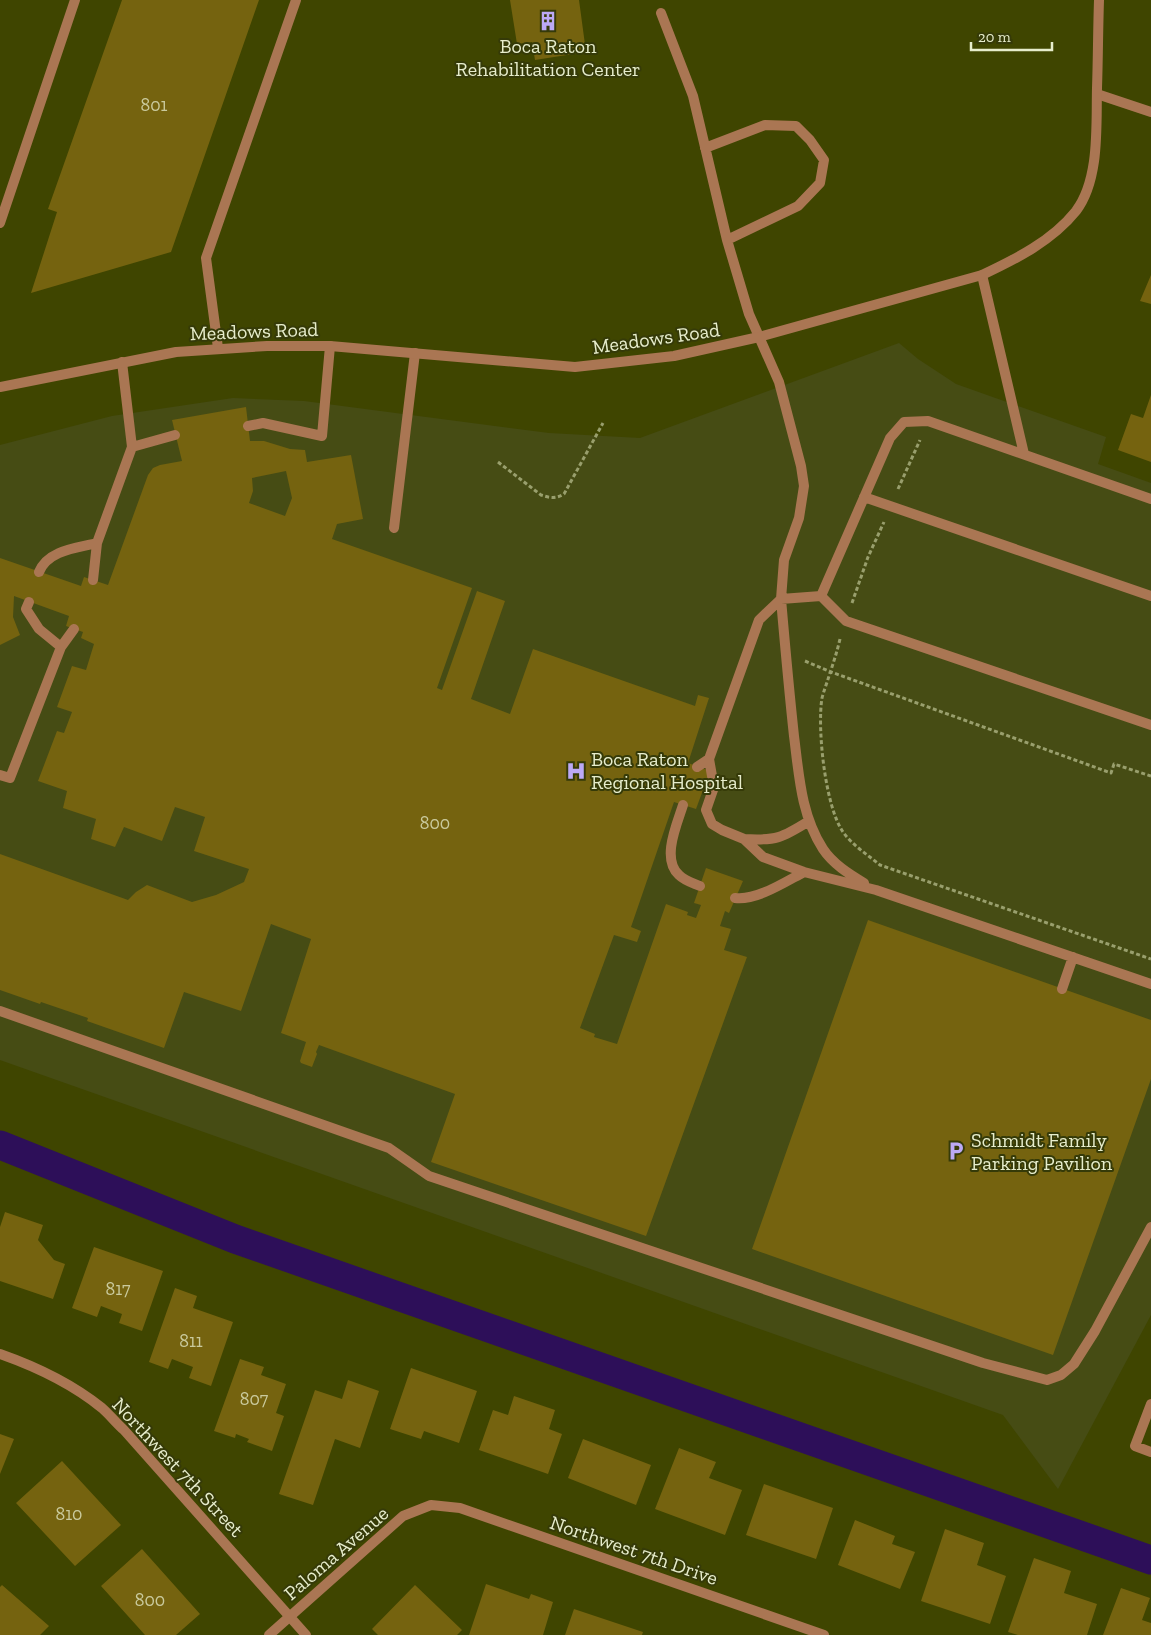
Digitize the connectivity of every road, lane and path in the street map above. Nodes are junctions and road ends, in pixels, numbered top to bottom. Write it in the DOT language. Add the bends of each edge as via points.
graph roads {
  1 [pos="75,0"];
  2 [pos="296,0"];
  3 [pos="1099,0"];
  4 [pos="661,13"];
  5 [pos="1097,94"];
  6 [pos="1151,112"];
  7 [pos="705,148"];
  8 [pos="0,223"];
  9 [pos="727,240"];
  10 [pos="982,275"];
  11 [pos="759,337"];
  12 [pos="330,346"];
  13 [pos="218,348"];
  14 [pos="415,353"];
  15 [pos="122,362"];
  16 [pos="0,387"];
  17 [pos="928,421"];
  18 [pos="603,423"];
  19 [pos="248,426"];
  20 [pos="176,435"];
  21 [pos="132,447"];
  22 [pos="1024,454"];
  23 [pos="498,462"];
  24 [pos="864,497"];
  25 [pos="1151,499"];
  26 [pos="891,506"];
  27 [pos="394,528"];
  28 [pos="97,543"];
  29 [pos="39,572"];
  30 [pos="93,580"];
  31 [pos="821,596"];
  32 [pos="1151,596"];
  33 [pos="780,599"];
  34 [pos="29,602"];
  35 [pos="846,621"];
  36 [pos="74,628"];
  37 [pos="61,647"];
  38 [pos="786,654"];
  39 [pos="831,672"];
  40 [pos="1151,725"];
  41 [pos="709,759"];
  42 [pos="697,767"];
  43 [pos="0,775"];
  44 [pos="1151,776"];
  45 [pos="683,804"];
  46 [pos="809,821"];
  47 [pos="744,839"];
  48 [pos="804,872"];
  49 [pos="700,886"];
  50 [pos="876,890"];
  51 [pos="735,898"];
  52 [pos="1073,957"];
  53 [pos="1151,959"];
  54 [pos="1151,984"];
  55 [pos="1062,988"];
  56 [pos="0,1011"];
  57 [pos="1151,1227"];
  58 [pos="0,1354"];
  59 [pos="1151,1404"];
  60 [pos="1151,1452"];
  61 [pos="431,1505"];
  62 [pos="290,1616"];
  63 [pos="269,1635"];
  64 [pos="306,1635"];
  65 [pos="824,1635"];
  1 -- 8 [label="street"];
  2 -- 13 [label="street" via="206,258"];
  3 -- 5 [label="street, Meadows Road"];
  4 -- 7 [label="street" via="693,96"];
  5 -- 6 [label="street"];
  5 -- 10 [label="street, Meadows Road" via="1095,158 1089,185 1077,210 1058,230 1033,248"];
  7 -- 9 [label="street"];
  7 -- 9 [label="street" via="765,125 796,126 824,160 820,184 798,206"];
  9 -- 11 [label="street"];
  10 -- 11 [label="street, Meadows Road"];
  10 -- 22 [label="street"];
  11 -- 14 [label="street, Meadows Road" via="674,356 576,367"];
  11 -- 33 [label="street" via="779,382 804,486 799,518 784,560"];
  12 -- 13 [label="street, Meadows Road"];
  12 -- 14 [label="street, Meadows Road"];
  12 -- 19 [label="street" via="322,436 263,423"];
  13 -- 15 [label="street, Meadows Road"];
  14 -- 27 [label="street"];
  15 -- 16 [label="street, Meadows Road"];
  15 -- 21 [label="street"];
  17 -- 22 [label="street"];
  17 -- 24 [label="street" via="904,422 890,438"];
  17 -- 26 [label="path"];
  18 -- 23 [label="path" via="564,494 558,497 541,495"];
  20 -- 21 [label="street"];
  21 -- 28 [label="street"];
  22 -- 25 [label="street"];
  24 -- 26 [label="street"];
  24 -- 31 [label="street"];
  26 -- 32 [label="street"];
  26 -- 35 [label="path" via="868,557"];
  28 -- 29 [label="street" via="58,553 42,564"];
  28 -- 30 [label="street"];
  31 -- 33 [label="street"];
  31 -- 35 [label="street"];
  33 -- 38 [label="street"];
  33 -- 41 [label="street" via="759,620"];
  34 -- 37 [label="street" via="26,609 39,629"];
  35 -- 39 [label="path"];
  35 -- 40 [label="street"];
  36 -- 37 [label="street"];
  37 -- 43 [label="street" via="10,778"];
  38 -- 39 [label="path"];
  38 -- 46 [label="street" via="801,792"];
  39 -- 44 [label="path" via="1111,773 1114,764"];
  39 -- 53 [label="path" via="822,698 822,759 835,818 857,846 880,865"];
  41 -- 42 [label="street"];
  41 -- 47 [label="street" via="714,787 706,810 712,824"];
  45 -- 49 [label="street" via="671,842 672,861 680,876"];
  46 -- 47 [label="street" via="777,838"];
  46 -- 50 [label="street" via="824,850 844,872"];
  47 -- 48 [label="street" via="763,857"];
  48 -- 50 [label="street"];
  48 -- 51 [label="street" via="745,900"];
  50 -- 52 [label="street"];
  52 -- 54 [label="street"];
  52 -- 55 [label="street"];
  56 -- 57 [label="street" via="389,1148 429,1176 974,1360 1047,1380 1061,1375 1074,1364"];
  58 -- 62 [label="street, Northwest 7th Street" via="54,1375 103,1409"];
  59 -- 60 [label="street" via="1136,1446"];
  61 -- 62 [label="street, Paloma Avenue" via="403,1516"];
  61 -- 65 [label="street, Northwest 7th Drive" via="460,1508"];
  62 -- 63 [label="street, Paloma Avenue"];
  62 -- 64 [label="street, Northwest 7th Street"];
}
